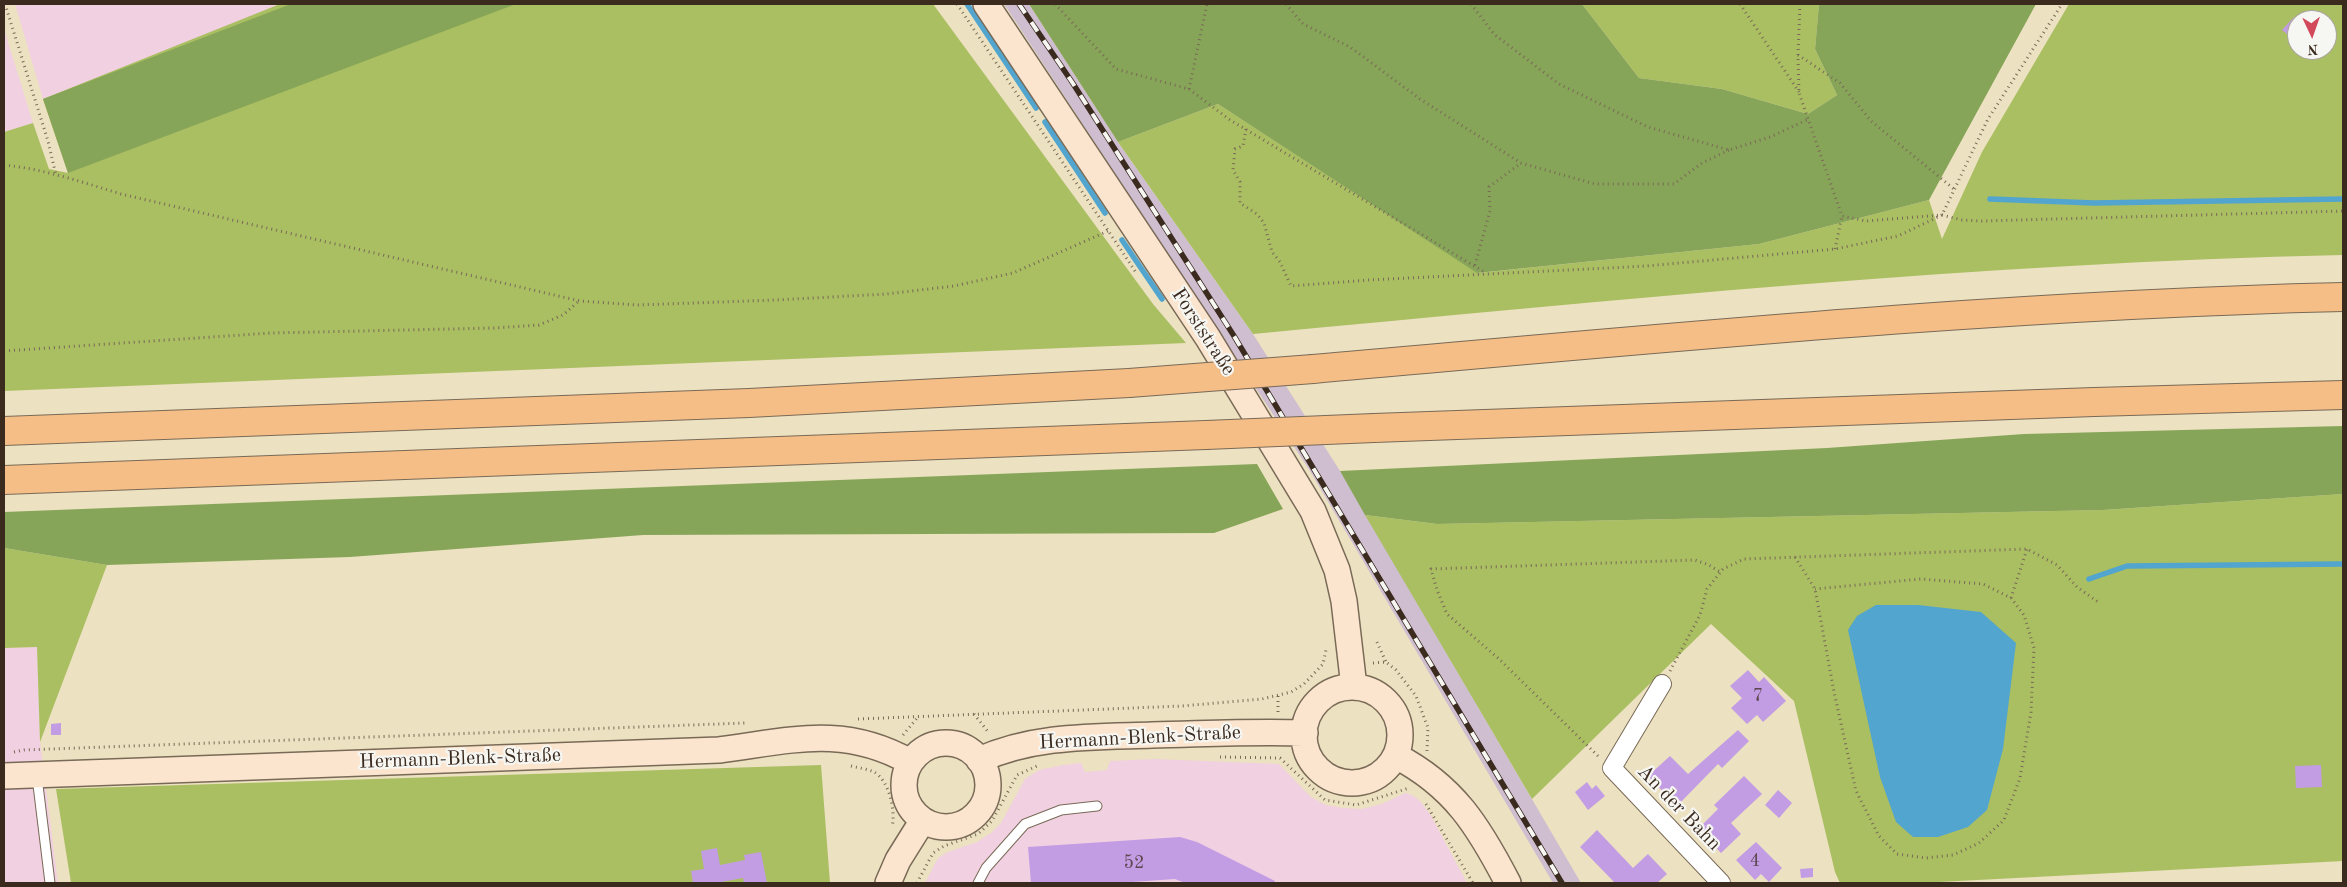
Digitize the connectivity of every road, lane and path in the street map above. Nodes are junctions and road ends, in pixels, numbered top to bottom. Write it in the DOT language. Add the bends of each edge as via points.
graph roads {
  1 [pos="5,4"];
  2 [pos="957,4"];
  3 [pos="986,4"];
  4 [pos="1055,4"];
  5 [pos="1207,4"];
  6 [pos="1286,4"];
  7 [pos="1471,4"];
  8 [pos="1740,4"];
  9 [pos="1800,4"];
  10 [pos="2062,4"];
  11 [pos="1798,55"];
  12 [pos="1189,90"];
  13 [pos="1799,93"];
  14 [pos="1809,119"];
  15 [pos="1246,129"];
  16 [pos="1729,150"];
  17 [pos="1521,163"];
  18 [pos="4,166"];
  19 [pos="56,174"];
  20 [pos="1954,188"];
  21 [pos="2343,211"];
  22 [pos="1842,216"];
  23 [pos="1942,216"];
  24 [pos="1835,249"];
  25 [pos="1475,265"];
  26 [pos="1486,274"];
  27 [pos="2343,297"];
  28 [pos="580,301"];
  29 [pos="4,351"];
  30 [pos="2343,395"];
  31 [pos="4,431"];
  32 [pos="4,480"];
  33 [pos="2027,549"];
  34 [pos="1795,557"];
  35 [pos="1720,572"];
  36 [pos="1815,589"];
  37 [pos="2011,598"];
  38 [pos="2098,602"];
  39 [pos="1377,642"];
  40 [pos="1386,662"];
  41 [pos="1353,675"];
  42 [pos="1662,684"];
  43 [pos="1182,706"];
  44 [pos="1182,714"];
  45 [pos="849,719"];
  46 [pos="750,723"];
  47 [pos="1304,733"];
  48 [pos="24,750"];
  49 [pos="1396,756"];
  50 [pos="1215,757"];
  51 [pos="980,760"];
  52 [pos="910,762"];
  53 [pos="1043,765"];
  54 [pos="851,766"];
  55 [pos="1612,768"];
  56 [pos="36,774"];
  57 [pos="4,776"];
  58 [pos="1414,779"];
  59 [pos="1416,795"];
  60 [pos="1424,801"];
  61 [pos="1096,806"];
  62 [pos="923,820"];
  63 [pos="892,829"];
  64 [pos="50,883"];
  65 [pos="888,883"];
  66 [pos="917,883"];
  67 [pos="978,883"];
  68 [pos="1473,883"];
  69 [pos="1508,883"];
  70 [pos="1721,883"];
  1 -- 19 [label="path"];
  2 -- 28 [label="path" via="1108,231 1012,273 954,286 886,294 776,300 637,304"];
  3 -- 41 [label="street, Forststraße" via="1208,338 1298,482 1337,570"];
  4 -- 12 [label="path" via="1116,69"];
  5 -- 12 [label="path"];
  6 -- 17 [label="path" via="1303,24 1350,47 1420,99"];
  7 -- 16 [label="path" via="1494,34 1559,84 1648,127"];
  8 -- 13 [label="path"];
  9 -- 11 [label="path"];
  10 -- 20 [label="path" via="1988,119"];
  11 -- 13 [label="path"];
  11 -- 20 [label="path" via="1840,83 1872,121"];
  12 -- 15 [label="path"];
  13 -- 14 [label="path"];
  14 -- 16 [label="path" via="1770,137"];
  14 -- 22 [label="path"];
  15 -- 25 [label="path"];
  15 -- 26 [label="path" via="1243,146 1235,148 1232,157 1232,170 1240,182 1240,203 1264,223 1270,246 1291,286"];
  16 -- 17 [label="path" via="1702,162 1674,184 1594,184"];
  17 -- 25 [label="path" via="1489,187 1490,211"];
  18 -- 19 [label="path"];
  19 -- 28 [label="path" via="121,194"];
  20 -- 23 [label="path"];
  21 -- 23 [label="path" via="1982,221"];
  22 -- 23 [label="path" via="1866,221"];
  22 -- 24 [label="path"];
  23 -- 24 [label="path" via="1898,236"];
  24 -- 26 [label="path" via="1646,266"];
  25 -- 26 [label="path"];
  27 -- 31 [label="highway, bridge" via="2102,306 1878,321 1130,383 749,403"];
  28 -- 29 [label="path" via="563,315 540,325 271,333"];
  30 -- 32 [label="highway, bridge"];
  33 -- 34 [label="path"];
  33 -- 37 [label="path"];
  33 -- 38 [label="path" via="2057,565 2077,587"];
  34 -- 35 [label="path" via="1744,559"];
  34 -- 36 [label="path"];
  35 -- 42 [label="path" via="1707,589 1700,614"];
  35 -- 55 [label="path" via="1695,560 1431,569 1446,614 1498,658"];
  36 -- 37 [label="path" via="1921,579 1983,584"];
  36 -- 37 [label="path" via="1856,791 1879,836 1897,854 1926,858 1953,855 1979,843 2004,820 2020,778 2031,712 2034,648 2024,615"];
  39 -- 40 [label="path"];
  40 -- 41 [label="path"];
  40 -- 58 [label="path" via="1416,696 1428,728 1428,751"];
  41 -- 43 [label="path" via="1323,664 1304,684 1278,696"];
  41 -- 47 [label="street" via="1316,704"];
  41 -- 49 [label="street" via="1393,710 1400,732"];
  42 -- 55 [label="street, An der Bahn"];
  43 -- 44 [label="path"];
  43 -- 45 [label="path"];
  46 -- 48 [label="path"];
  47 -- 49 [label="street" via="1307,751 1316,766 1341,781 1370,779 1381,774"];
  47 -- 51 [label="street, Hermann-Blenk-Straße" via="1070,738 1002,750"];
  49 -- 58 [label="street"];
  50 -- 58 [label="path" via="1280,758 1326,800 1356,805"];
  51 -- 52 [label="street" via="964,747 944,743 925,748"];
  51 -- 62 [label="street" via="987,790 985,800 976,813 964,823 954,826 938,826"];
  52 -- 56 [label="street, Hermann-Blenk-Straße" via="860,742 812,737 719,750"];
  52 -- 62 [label="street" via="904,780 906,798"];
  53 -- 66 [label="path" via="1017,775 992,821 978,834 933,853"];
  54 -- 63 [label="path" via="880,776 889,793"];
  55 -- 70 [label="street, An der Bahn"];
  56 -- 57 [label="street, Hermann-Blenk-Straße"];
  56 -- 64 [label="lane"];
  58 -- 59 [label="path"];
  58 -- 69 [label="street" via="1443,787 1473,821"];
  60 -- 68 [label="path"];
  61 -- 67 [label="lane" via="1061,810 1025,824 986,868"];
  62 -- 65 [label="street"];
}
